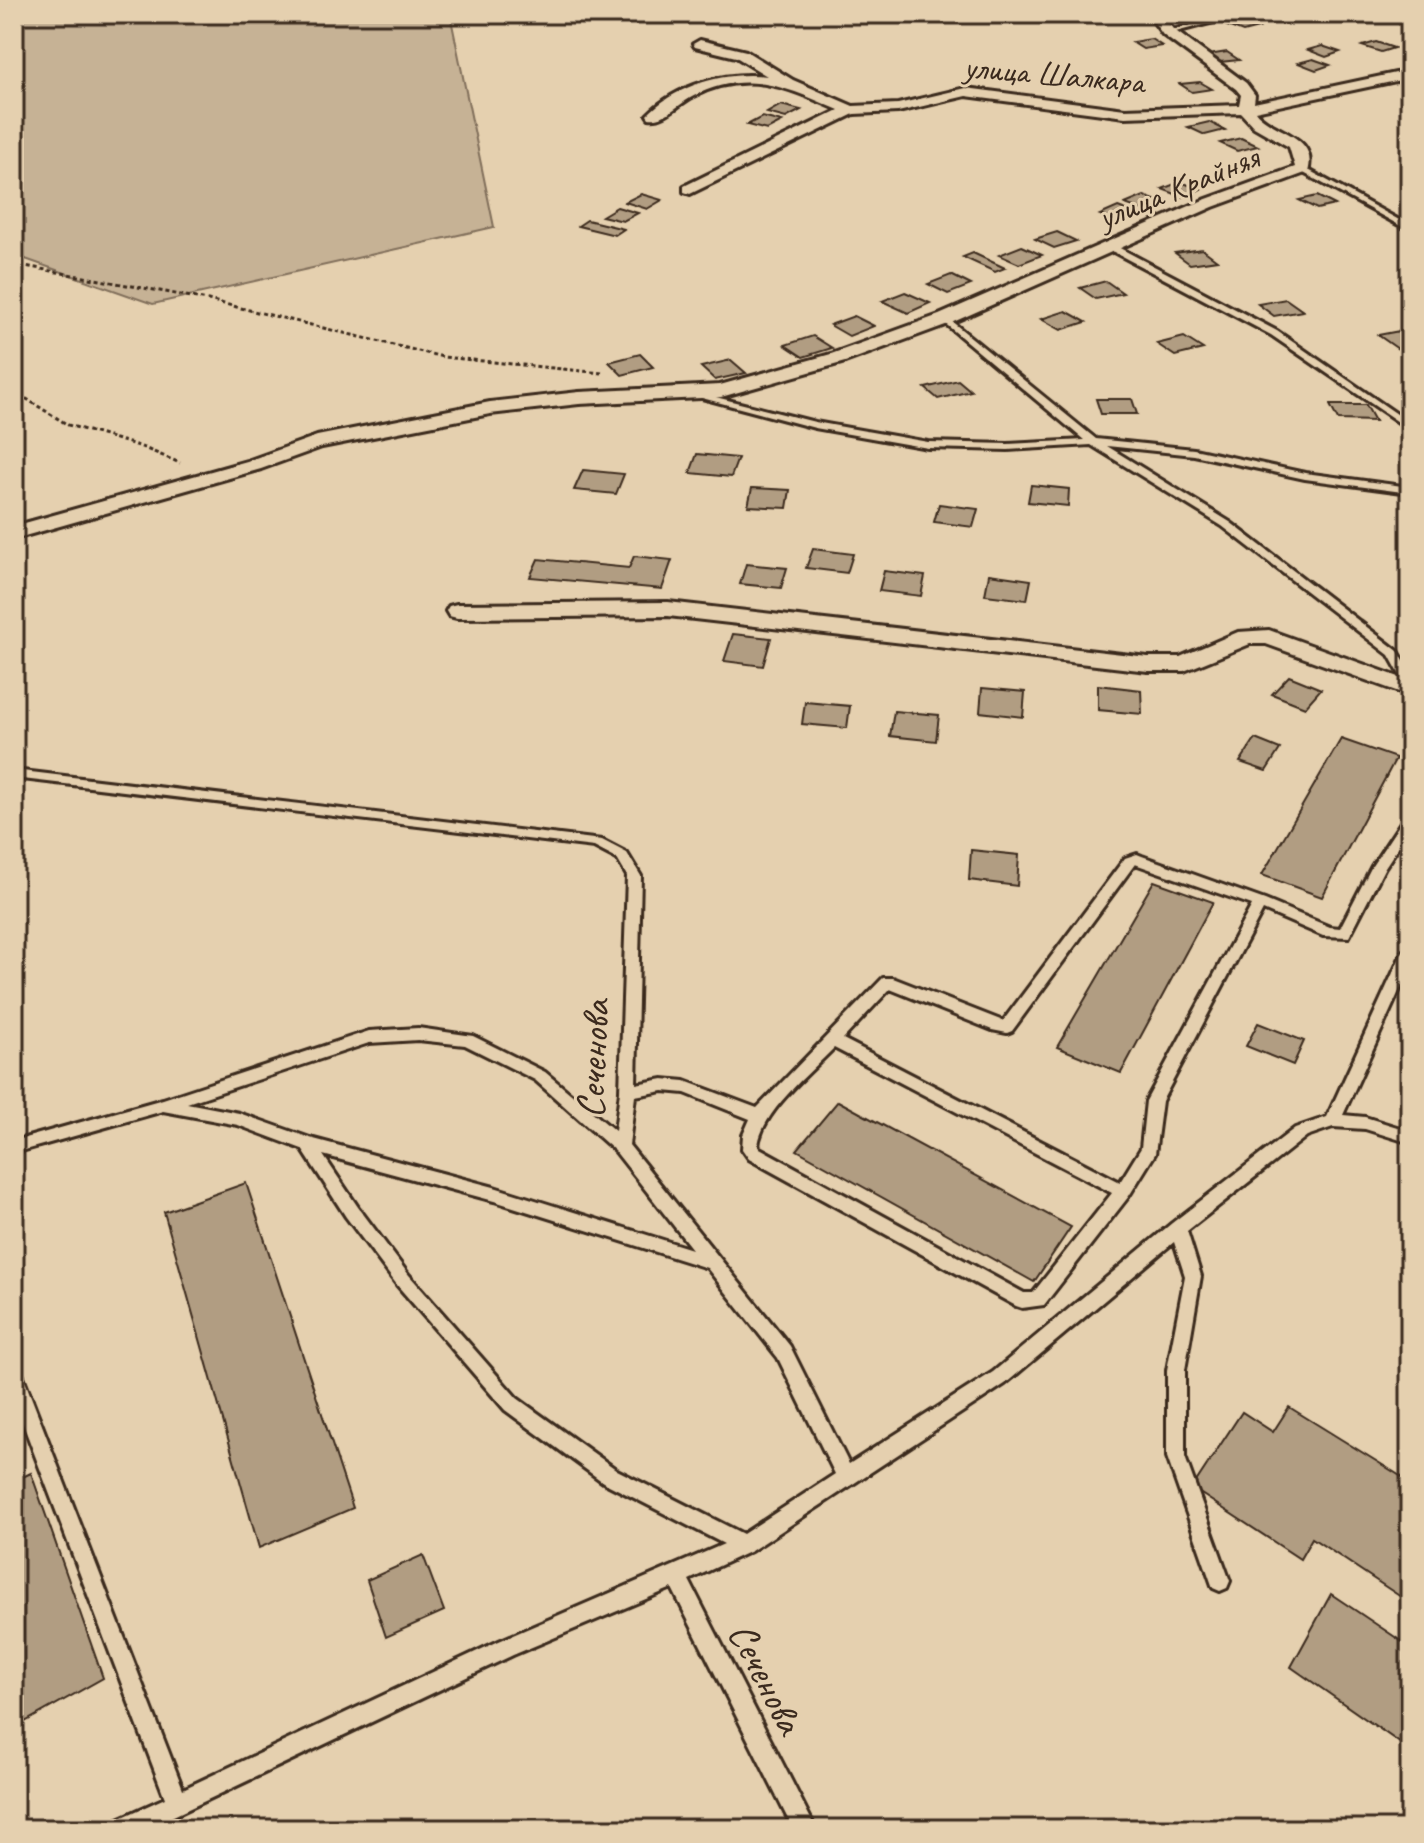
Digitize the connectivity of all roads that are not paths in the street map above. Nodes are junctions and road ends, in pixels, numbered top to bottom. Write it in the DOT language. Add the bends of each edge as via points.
graph roads {
  1 [pos="1154,14"];
  2 [pos="1241,14"];
  3 [pos="1168,32"];
  4 [pos="700,44"];
  5 [pos="1410,74"];
  6 [pos="788,83"];
  7 [pos="1246,109"];
  8 [pos="851,110"];
  9 [pos="654,115"];
  10 [pos="1303,169"];
  11 [pos="690,189"];
  12 [pos="1410,229"];
  13 [pos="1111,247"];
  14 [pos="945,319"];
  15 [pos="686,393"];
  16 [pos="1410,427"];
  17 [pos="1093,442"];
  18 [pos="1410,490"];
  19 [pos="14,533"];
  20 [pos="457,611"];
  21 [pos="1410,682"];
  22 [pos="1410,689"];
  23 [pos="14,774"];
  24 [pos="1410,819"];
  25 [pos="1260,903"];
  26 [pos="1410,951"];
  27 [pos="834,1041"];
  28 [pos="628,1091"];
  29 [pos="163,1105"];
  30 [pos="760,1115"];
  31 [pos="1333,1121"];
  32 [pos="1410,1137"];
  33 [pos="308,1144"];
  34 [pos="621,1146"];
  35 [pos="14,1147"];
  36 [pos="1123,1191"];
  37 [pos="1178,1228"];
  38 [pos="712,1262"];
  39 [pos="14,1376"];
  40 [pos="846,1477"];
  41 [pos="744,1544"];
  42 [pos="676,1576"];
  43 [pos="1220,1581"];
  44 [pos="177,1802"];
  45 [pos="122,1829"];
  46 [pos="805,1829"];
  1 -- 3 [label="street, улица Шалкара"];
  2 -- 3 [label="lane"];
  3 -- 7 [label="street, улица Шалкара" via="1241,86 1248,95"];
  4 -- 6 [label="street" via="741,54"];
  5 -- 7 [label="street, улица Крайняя"];
  6 -- 8 [label="street"];
  6 -- 9 [label="street" via="717,79"];
  7 -- 8 [label="street, улица Шалкара" via="1125,113 966,92 898,108"];
  7 -- 10 [label="street, улица Крайняя" via="1258,123 1289,136 1303,156"];
  8 -- 11 [label="street, улица Шалкара"];
  10 -- 12 [label="lane"];
  10 -- 13 [label="street, улица Крайняя"];
  13 -- 14 [label="street, улица Крайняя"];
  13 -- 16 [label="lane" via="1274,333"];
  14 -- 15 [label="street, улица Крайняя" via="838,358 721,391"];
  14 -- 17 [label="lane"];
  15 -- 17 [label="lane" via="815,425 928,445"];
  15 -- 19 [label="street, улица Крайняя" via="490,408 317,442"];
  17 -- 18 [label="lane" via="1194,452 1305,476"];
  17 -- 21 [label="lane" via="1226,524 1394,653"];
  20 -- 22 [label="street" via="668,609 1148,664 1184,664 1246,637 1269,637"];
  23 -- 28 [label="lane, Сеченова" via="597,843 622,856 634,876"];
  24 -- 25 [label="lane" via="1344,933 1328,932"];
  25 -- 27 [label="lane" via="1137,859 1130,861 1007,1027 888,982"];
  25 -- 36 [label="lane" via="1154,1101 1149,1149"];
  26 -- 31 [label="lane"];
  27 -- 30 [label="lane"];
  27 -- 36 [label="lane"];
  28 -- 30 [label="lane" via="684,1086 740,1113"];
  28 -- 34 [label="lane, Сеченова"];
  29 -- 33 [label="lane" via="239,1119"];
  29 -- 34 [label="lane" via="369,1037 418,1034 468,1040 540,1076"];
  29 -- 35 [label="lane"];
  30 -- 36 [label="lane" via="751,1135 755,1154 1022,1301 1038,1300"];
  31 -- 32 [label="lane" via="1365,1123"];
  31 -- 37 [label="lane" via="1301,1132"];
  33 -- 38 [label="lane" via="494,1194"];
  33 -- 41 [label="lane" via="403,1280 511,1404 610,1476"];
  34 -- 38 [label="lane, Сеченова"];
  37 -- 40 [label="lane" via="999,1378"];
  37 -- 43 [label="lane" via="1193,1276 1176,1370 1176,1457"];
  38 -- 40 [label="lane, Сеченова" via="784,1352"];
  39 -- 44 [label="lane"];
  40 -- 41 [label="lane"];
  41 -- 42 [label="lane"];
  42 -- 44 [label="lane" via="506,1648"];
  42 -- 46 [label="lane, Сеченова"];
  44 -- 45 [label="lane"];
}
